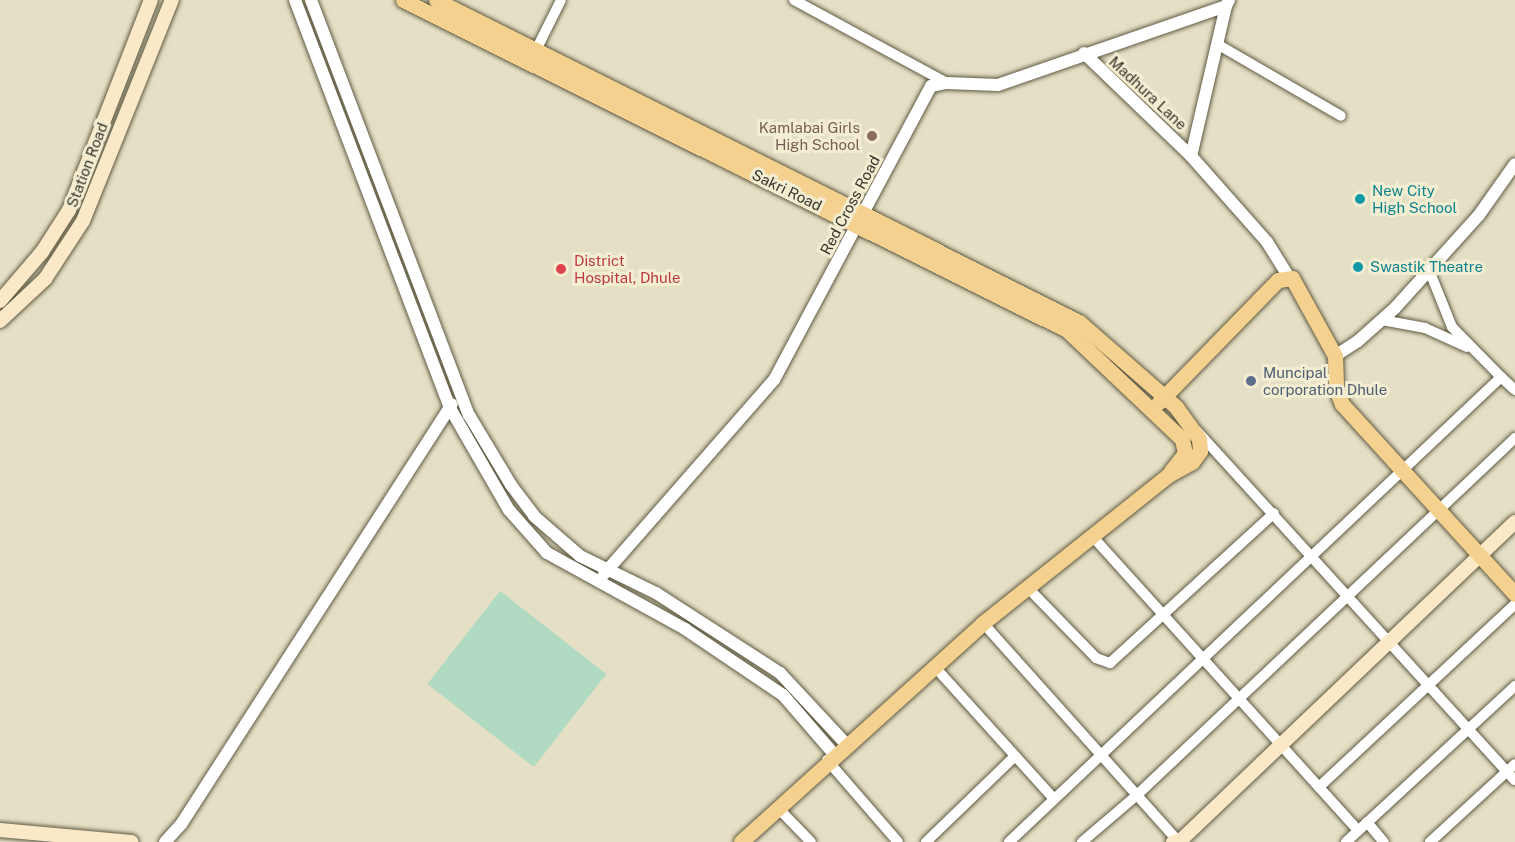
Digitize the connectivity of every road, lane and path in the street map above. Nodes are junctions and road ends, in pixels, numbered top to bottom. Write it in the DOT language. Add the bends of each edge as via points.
graph roads {
  1 [pos="151,0"];
  2 [pos="172,0"];
  3 [pos="295,0"];
  4 [pos="311,0"];
  5 [pos="403,0"];
  6 [pos="436,0"];
  7 [pos="561,0"];
  8 [pos="794,0"];
  9 [pos="1228,3"];
  10 [pos="1217,44"];
  11 [pos="1084,54"];
  12 [pos="533,56"];
  13 [pos="947,83"];
  14 [pos="1341,116"];
  15 [pos="1191,156"];
  16 [pos="1515,164"];
  17 [pos="860,219"];
  18 [pos="408,248"];
  19 [pos="391,253"];
  20 [pos="1429,270"];
  21 [pos="1288,276"];
  22 [pos="0,301"];
  23 [pos="1382,320"];
  24 [pos="0,321"];
  25 [pos="1470,349"];
  26 [pos="1335,356"];
  27 [pos="1501,377"];
  28 [pos="1515,390"];
  29 [pos="460,392"];
  30 [pos="1164,396"];
  31 [pos="450,408"];
  32 [pos="1152,409"];
  33 [pos="1195,428"];
  34 [pos="1515,438"];
  35 [pos="1404,470"];
  36 [pos="1167,476"];
  37 [pos="1438,508"];
  38 [pos="1274,513"];
  39 [pos="1515,522"];
  40 [pos="1093,537"];
  41 [pos="1479,554"];
  42 [pos="1313,555"];
  43 [pos="607,570"];
  44 [pos="597,582"];
  45 [pos="1028,588"];
  46 [pos="1349,594"];
  47 [pos="1515,594"];
  48 [pos="1515,604"];
  49 [pos="1165,614"];
  50 [pos="983,623"];
  51 [pos="1392,641"];
  52 [pos="1205,658"];
  53 [pos="934,666"];
  54 [pos="1429,684"];
  55 [pos="1515,686"];
  56 [pos="1240,698"];
  57 [pos="1469,728"];
  58 [pos="846,744"];
  59 [pos="1281,746"];
  60 [pos="1101,755"];
  61 [pos="1016,756"];
  62 [pos="830,757"];
  63 [pos="1511,767"];
  64 [pos="1515,780"];
  65 [pos="1319,787"];
  66 [pos="1137,795"];
  67 [pos="1054,799"];
  68 [pos="778,808"];
  69 [pos="1363,826"];
  70 [pos="0,830"];
  71 [pos="1177,841"];
  72 [pos="131,842"];
  73 [pos="165,842"];
  74 [pos="741,842"];
  75 [pos="811,842"];
  76 [pos="898,842"];
  77 [pos="926,842"];
  78 [pos="1009,842"];
  79 [pos="1082,842"];
  80 [pos="1346,842"];
  81 [pos="1384,842"];
  82 [pos="1430,842"];
  1 -- 22 [label="main road, Station Road" via="69,210 42,252"];
  2 -- 24 [label="main road, Station Road" via="83,221 45,279"];
  3 -- 19 [label="street"];
  4 -- 18 [label="street"];
  5 -- 12 [label="main road"];
  6 -- 12 [label="main road"];
  7 -- 12 [label="street"];
  8 -- 13 [label="street"];
  9 -- 10 [label="street"];
  9 -- 11 [label="street"];
  10 -- 14 [label="street"];
  10 -- 15 [label="street"];
  11 -- 13 [label="street" via="998,85"];
  11 -- 15 [label="street, Madhura Lane"];
  12 -- 17 [label="main road"];
  13 -- 17 [label="street, Red Cross Road" via="938,83 928,90"];
  15 -- 21 [label="street, Madhura Lane" via="1267,242"];
  16 -- 20 [label="street" via="1479,215"];
  17 -- 30 [label="main road" via="1079,322"];
  17 -- 32 [label="main road" via="1067,330"];
  17 -- 43 [label="street, Red Cross Road" via="774,380"];
  18 -- 19 [label="street"];
  18 -- 29 [label="street"];
  19 -- 31 [label="street"];
  20 -- 23 [label="street"];
  20 -- 25 [label="street" via="1441,307"];
  21 -- 26 [label="main road"];
  21 -- 30 [label="main road" via="1278,280"];
  23 -- 25 [label="street" via="1425,328"];
  23 -- 26 [label="street"];
  25 -- 27 [label="street"];
  26 -- 35 [label="main road" via="1336,389 1342,404"];
  27 -- 28 [label="street"];
  27 -- 35 [label="street"];
  29 -- 31 [label="street"];
  29 -- 43 [label="street" via="483,442 534,516 580,556"];
  30 -- 32 [label="main road"];
  30 -- 33 [label="main road"];
  31 -- 44 [label="street" via="482,467 528,534 547,553"];
  31 -- 73 [label="street" via="182,823"];
  32 -- 36 [label="main road" via="1176,431 1185,447"];
  33 -- 36 [label="main road" via="1200,451 1192,462"];
  33 -- 38 [label="street"];
  34 -- 37 [label="street"];
  35 -- 37 [label="main road"];
  35 -- 42 [label="street"];
  36 -- 40 [label="main road"];
  37 -- 41 [label="main road"];
  37 -- 46 [label="street"];
  38 -- 42 [label="street"];
  38 -- 49 [label="street"];
  39 -- 41 [label="main road"];
  40 -- 45 [label="main road"];
  40 -- 49 [label="street"];
  41 -- 47 [label="main road"];
  41 -- 51 [label="main road"];
  42 -- 46 [label="street"];
  42 -- 52 [label="street"];
  43 -- 44 [label="street, Red Cross Road"];
  43 -- 58 [label="street" via="656,593 780,673"];
  44 -- 62 [label="street" via="685,629 783,695"];
  45 -- 49 [label="street" via="1105,664 1115,661"];
  45 -- 50 [label="main road"];
  46 -- 51 [label="street"];
  46 -- 56 [label="street"];
  48 -- 54 [label="street"];
  49 -- 52 [label="street"];
  50 -- 53 [label="main road"];
  50 -- 60 [label="street"];
  51 -- 54 [label="street"];
  51 -- 59 [label="main road"];
  52 -- 56 [label="street"];
  52 -- 60 [label="street"];
  53 -- 58 [label="main road"];
  53 -- 61 [label="street"];
  54 -- 57 [label="street"];
  54 -- 65 [label="street"];
  55 -- 57 [label="street"];
  56 -- 59 [label="street"];
  56 -- 66 [label="street"];
  57 -- 63 [label="street"];
  57 -- 69 [label="street"];
  58 -- 62 [label="main road"];
  59 -- 65 [label="street"];
  59 -- 71 [label="main road"];
  60 -- 66 [label="street"];
  60 -- 67 [label="street"];
  61 -- 67 [label="street"];
  61 -- 77 [label="street"];
  62 -- 68 [label="main road"];
  62 -- 76 [label="street"];
  63 -- 64 [label="street"];
  63 -- 82 [label="street"];
  65 -- 69 [label="street"];
  66 -- 71 [label="street"];
  66 -- 79 [label="street"];
  67 -- 78 [label="street"];
  68 -- 74 [label="main road"];
  68 -- 75 [label="street"];
  69 -- 80 [label="street"];
  69 -- 81 [label="street"];
  70 -- 72 [label="main road"];
}
